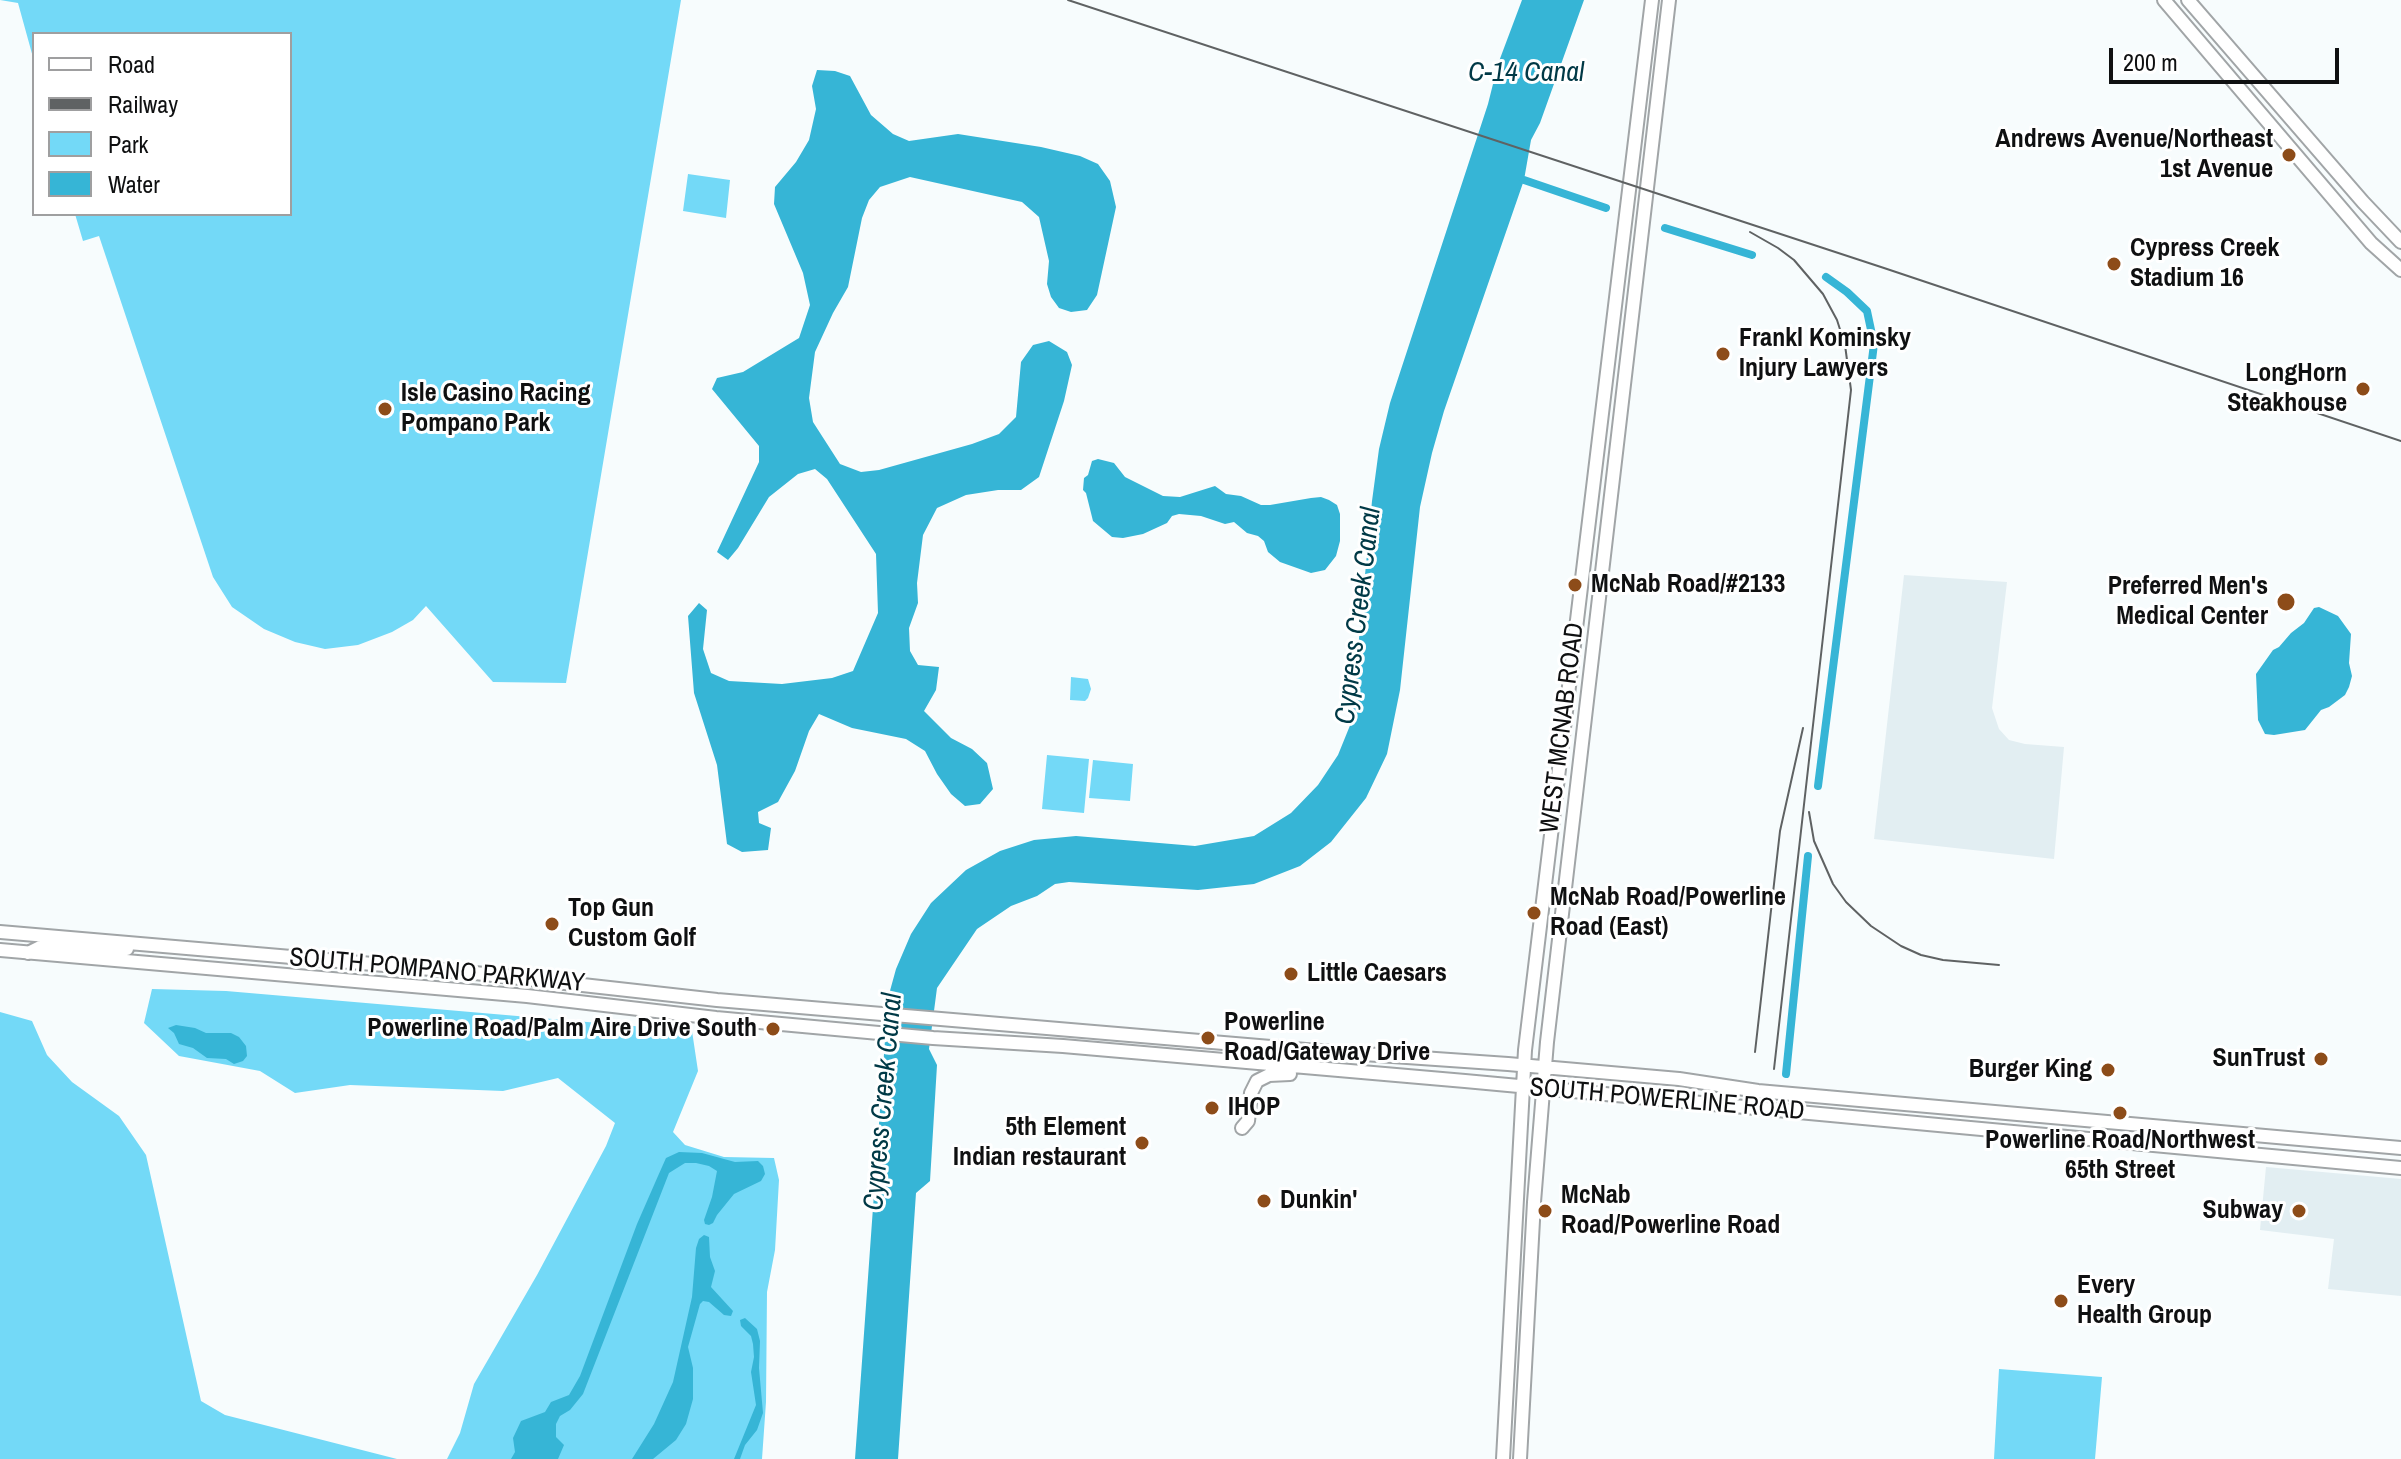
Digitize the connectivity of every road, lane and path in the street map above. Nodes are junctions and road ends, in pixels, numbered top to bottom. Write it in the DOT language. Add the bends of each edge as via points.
graph roads {
  1 [pos="1652,0"];
  2 [pos="1669,0"];
  3 [pos="2164,0"];
  4 [pos="2188,0"];
  5 [pos="2401,242"];
  6 [pos="1622,250"];
  7 [pos="1638,252"];
  8 [pos="2401,270"];
  9 [pos="0,932"];
  10 [pos="141,944"];
  11 [pos="0,950"];
  12 [pos="28,953"];
  13 [pos="936,1019"];
  14 [pos="933,1038"];
  15 [pos="1525,1065"];
  16 [pos="1544,1067"];
  17 [pos="1346,1071"];
  18 [pos="1524,1087"];
  19 [pos="1543,1088"];
  20 [pos="1242,1128"];
  21 [pos="2401,1148"];
  22 [pos="2401,1168"];
  23 [pos="1503,1459"];
  24 [pos="1520,1459"];
  1 -- 6 [label="main road, WEST MCNAB ROAD"];
  2 -- 7 [label="main road, WEST MCNAB ROAD"];
  3 -- 8 [label="main road" via="2371,243"];
  4 -- 5 [label="main road"];
  6 -- 7 [label="main road"];
  6 -- 15 [label="main road, WEST MCNAB ROAD"];
  7 -- 16 [label="main road, WEST MCNAB ROAD"];
  9 -- 10 [label="main road, SOUTH POMPANO PARKWAY"];
  10 -- 12 [label="main road" via="122,950 48,943"];
  10 -- 13 [label="main road, SOUTH POMPANO PARKWAY"];
  11 -- 12 [label="main road, SOUTH POMPANO PARKWAY"];
  12 -- 14 [label="main road, SOUTH POMPANO PARKWAY"];
  13 -- 15 [label="main road, SOUTH POWERLINE ROAD"];
  14 -- 17 [label="main road, SOUTH POWERLINE ROAD"];
  15 -- 16 [label="main road, SOUTH POWERLINE ROAD"];
  15 -- 18 [label="main road, WEST MCNAB ROAD"];
  16 -- 19 [label="main road, WEST MCNAB ROAD"];
  16 -- 21 [label="main road, SOUTH POWERLINE ROAD"];
  17 -- 18 [label="main road, SOUTH POWERLINE ROAD"];
  17 -- 20 [label="main road" via="1331,1077 1276,1073 1262,1078 1251,1093 1248,1121"];
  18 -- 19 [label="main road, SOUTH POWERLINE ROAD"];
  18 -- 23 [label="main road, WEST MCNAB ROAD"];
  19 -- 22 [label="main road, SOUTH POWERLINE ROAD"];
  19 -- 24 [label="main road, WEST MCNAB ROAD"];
}
